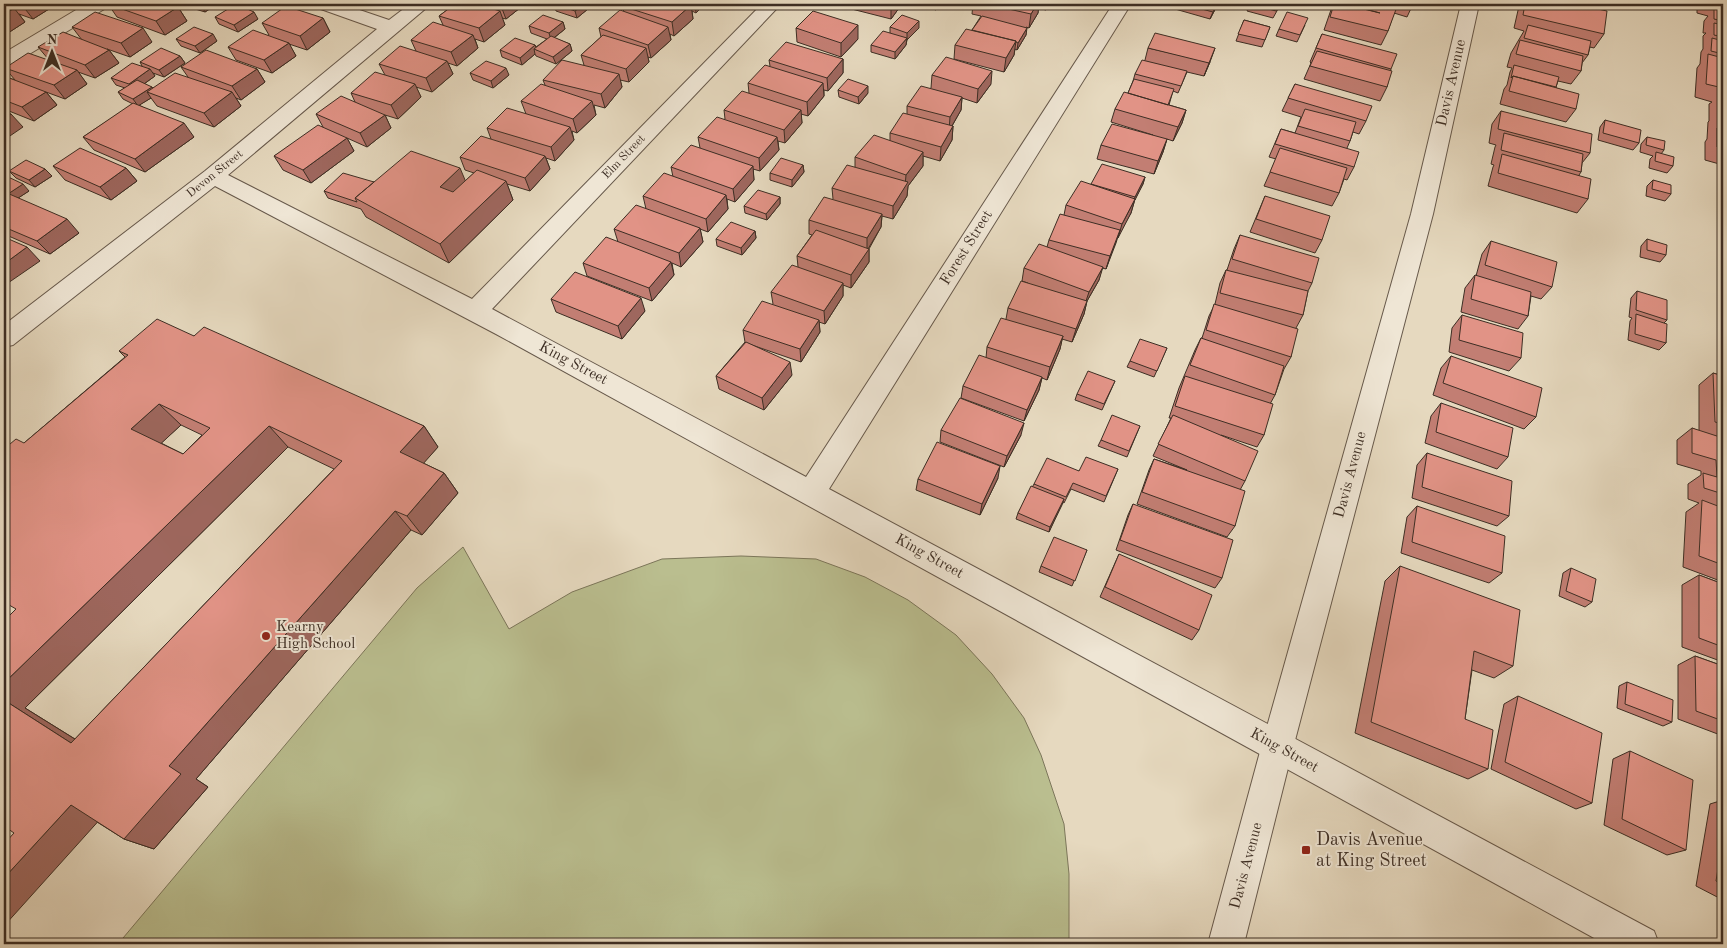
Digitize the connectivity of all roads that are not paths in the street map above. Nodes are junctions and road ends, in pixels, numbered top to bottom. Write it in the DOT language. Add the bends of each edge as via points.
graph roads {
  1 [pos="99,4"];
  2 [pos="325,4"];
  3 [pos="422,4"];
  4 [pos="772,4"];
  5 [pos="1122,4"];
  6 [pos="1470,4"];
  7 [pos="391,26"];
  8 [pos="4,61"];
  9 [pos="214,176"];
  10 [pos="475,311"];
  11 [pos="4,338"];
  12 [pos="812,492"];
  13 [pos="1277,748"];
  14 [pos="1226,944"];
  15 [pos="1641,944"];
  1 -- 8 [label="street"];
  2 -- 7 [label="street"];
  3 -- 7 [label="street, Devon Street"];
  4 -- 10 [label="street, Elm Street"];
  5 -- 12 [label="street, Forest Street"];
  6 -- 13 [label="street, Davis Avenue" via="1422,214"];
  7 -- 9 [label="street, Devon Street"];
  9 -- 10 [label="street, King Street"];
  9 -- 11 [label="street, Devon Street"];
  10 -- 12 [label="street, King Street"];
  12 -- 13 [label="street, King Street"];
  13 -- 14 [label="street, Davis Avenue"];
  13 -- 15 [label="street, King Street"];
}
